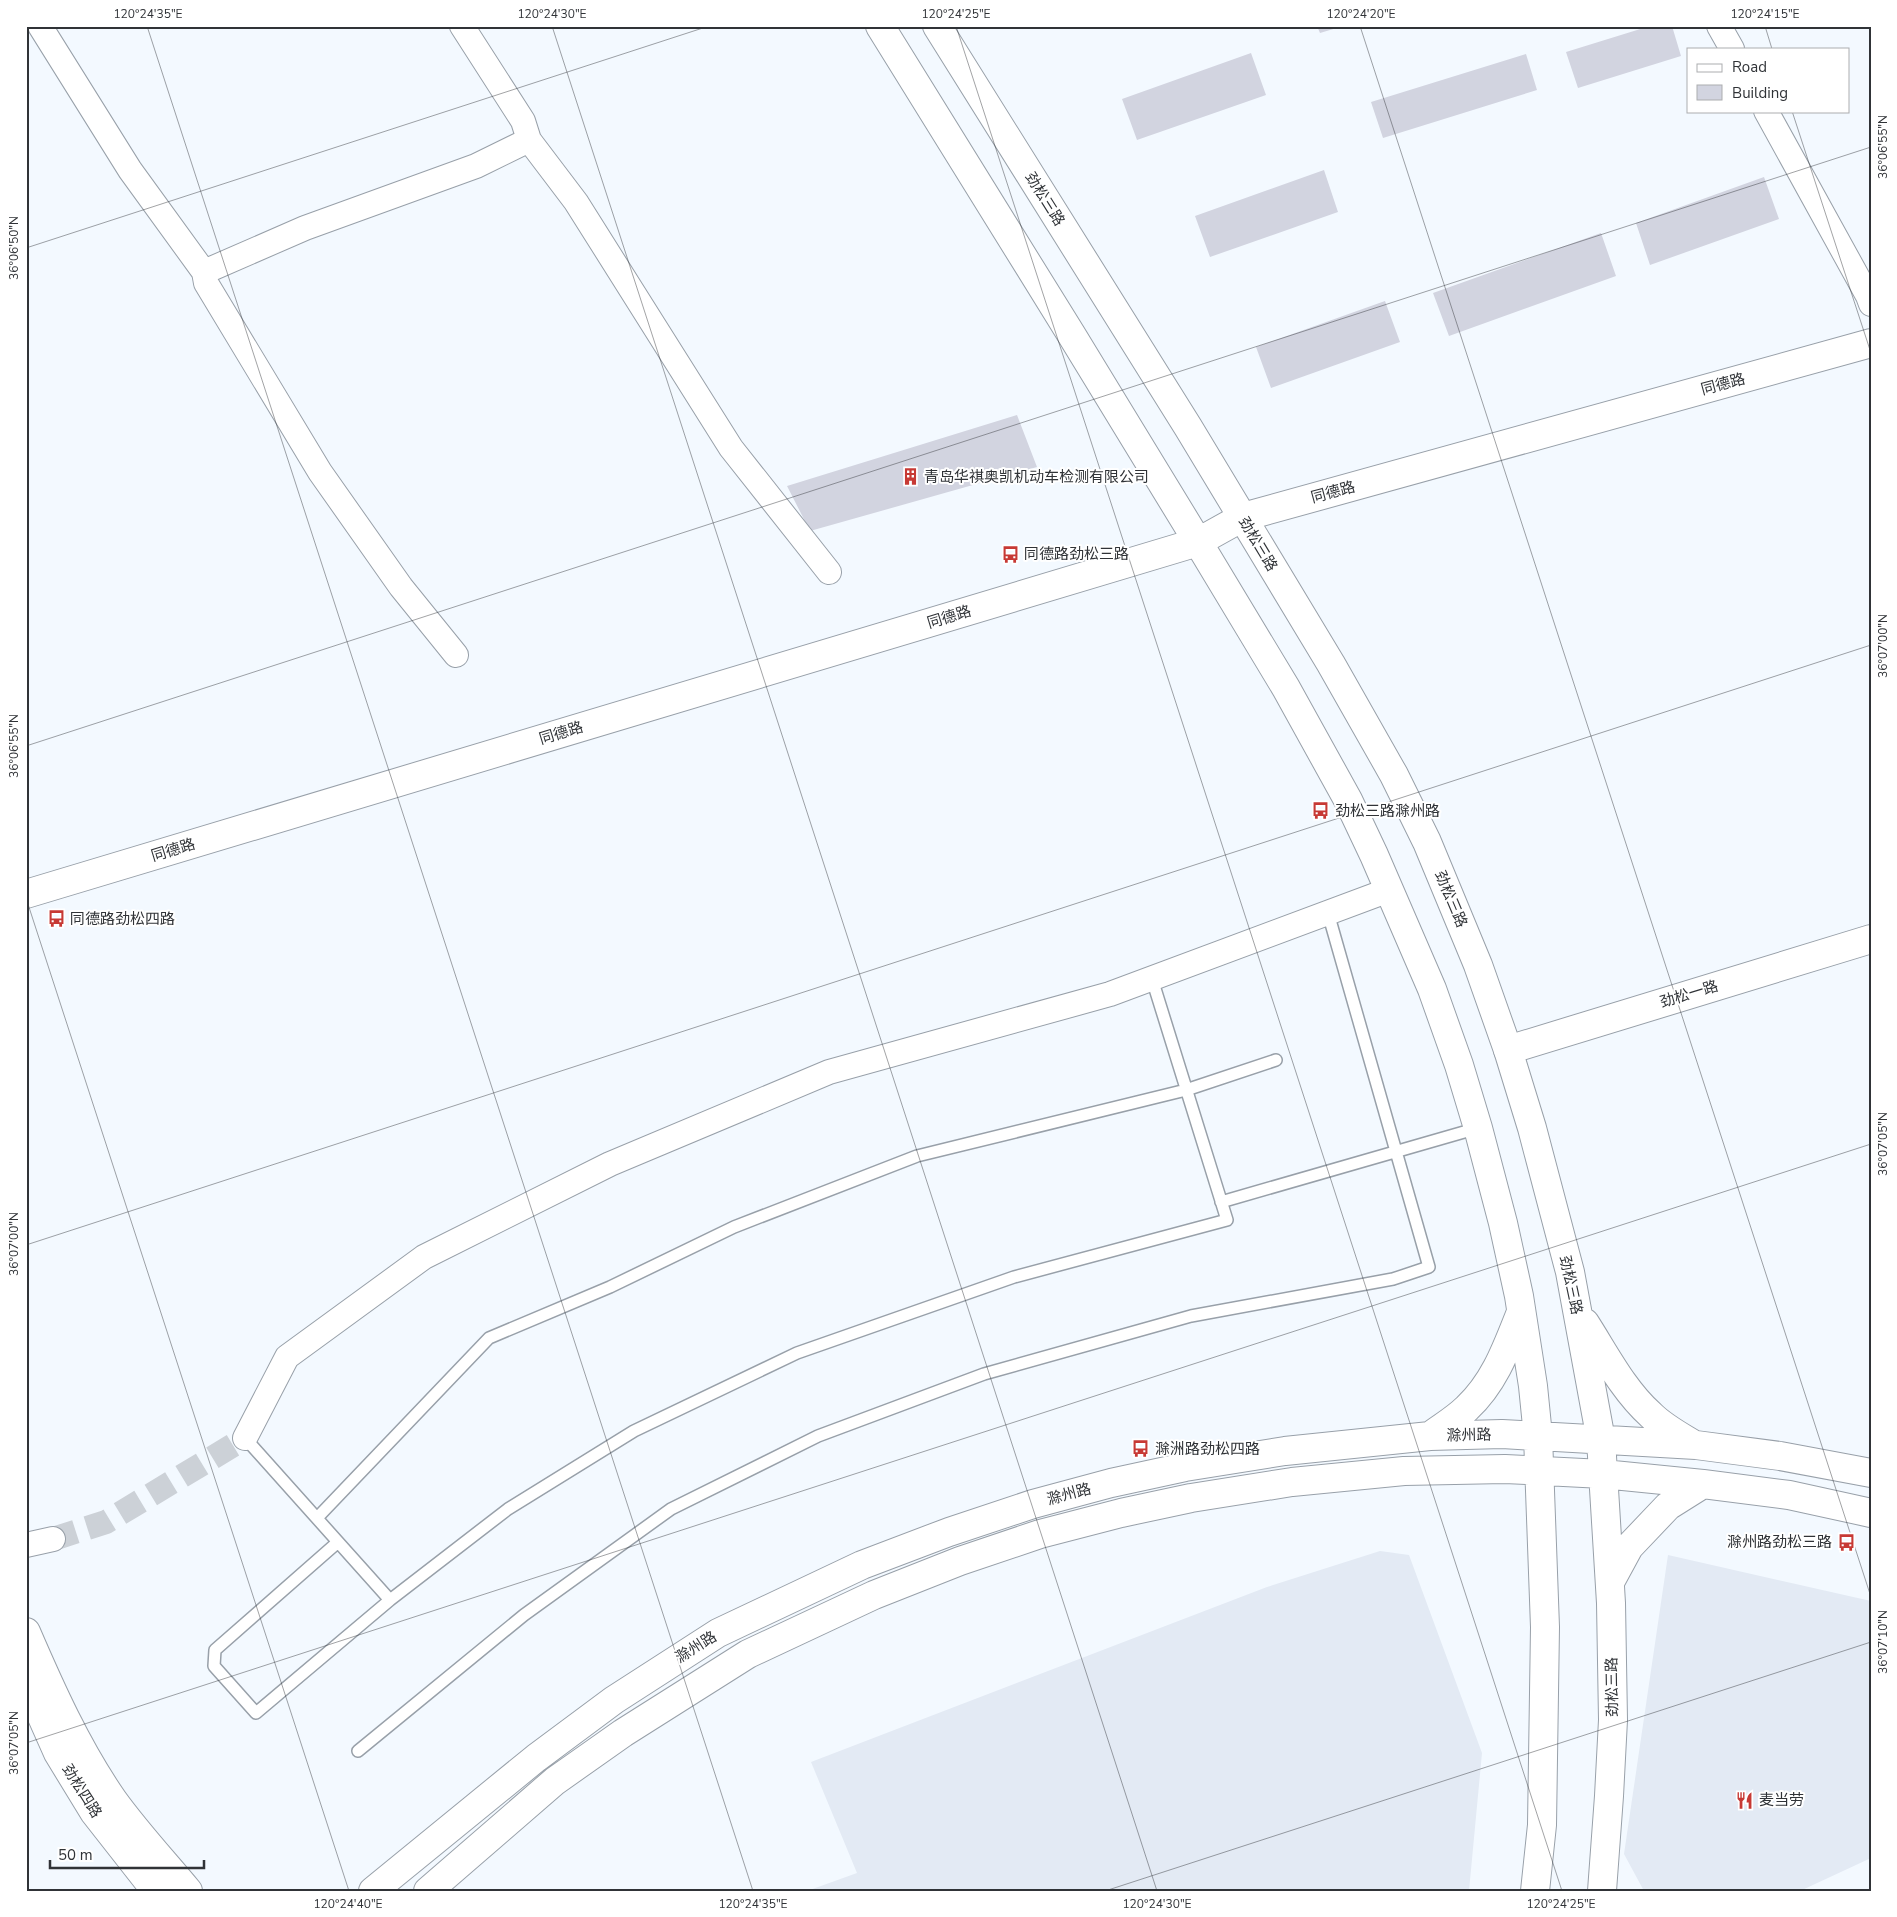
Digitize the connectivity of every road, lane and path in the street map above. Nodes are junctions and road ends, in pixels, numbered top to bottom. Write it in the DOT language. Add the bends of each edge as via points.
graph roads {
  1 [pos="40,26"];
  2 [pos="462,26"];
  3 [pos="880,26"];
  4 [pos="937,26"];
  5 [pos="1719,26"];
  6 [pos="1731,48"];
  7 [pos="1767,112"];
  8 [pos="529,140"];
  9 [pos="204,272"];
  10 [pos="1871,304"];
  11 [pos="1871,343"];
  12 [pos="1242,517"];
  13 [pos="1198,542"];
  14 [pos="829,572"];
  15 [pos="456,655"];
  16 [pos="1389,890"];
  17 [pos="26,894"];
  18 [pos="1328,912"];
  19 [pos="1871,939"];
  20 [pos="1152,979"];
  21 [pos="1508,1050"];
  22 [pos="1276,1060"];
  23 [pos="1186,1090"];
  24 [pos="1478,1128"];
  25 [pos="1396,1151"];
  26 [pos="1221,1202"];
  27 [pos="1577,1309"];
  28 [pos="1521,1310"];
  29 [pos="1430,1436"];
  30 [pos="1538,1436"];
  31 [pos="244,1438"];
  32 [pos="1601,1440"];
  33 [pos="1696,1445"];
  34 [pos="1538,1471"];
  35 [pos="1871,1473"];
  36 [pos="1603,1474"];
  37 [pos="1704,1484"];
  38 [pos="1871,1513"];
  39 [pos="317,1518"];
  40 [pos="53,1539"];
  41 [pos="338,1542"];
  42 [pos="26,1545"];
  43 [pos="1610,1582"];
  44 [pos="390,1600"];
  45 [pos="26,1632"];
  46 [pos="26,1681"];
  47 [pos="358,1751"];
  48 [pos="156,1891"];
  49 [pos="188,1891"];
  50 [pos="373,1891"];
  51 [pos="428,1891"];
  52 [pos="1535,1891"];
  53 [pos="1602,1891"];
  1 -- 9 [label="street" via="130,170"];
  2 -- 8 [label="street" via="523,121"];
  3 -- 13 [label="main road"];
  4 -- 12 [label="main road, 劲松三路"];
  5 -- 6 [label="street"];
  7 -- 10 [label="street"];
  8 -- 9 [label="street" via="476,166 305,228"];
  8 -- 14 [label="street" via="576,202 731,448"];
  9 -- 15 [label="street" via="206,283 320,472 402,587"];
  11 -- 12 [label="main road, 同德路"];
  12 -- 13 [label="main road, 同德路"];
  12 -- 21 [label="main road, 劲松三路" via="1332,664 1394,775 1456,910"];
  13 -- 16 [label="main road" via="1286,688 1348,800"];
  13 -- 17 [label="main road, 同德路"];
  16 -- 18 [label="street"];
  16 -- 24 [label="main road" via="1432,989"];
  18 -- 20 [label="street"];
  18 -- 25 [label="lane"];
  19 -- 21 [label="main road, 劲松一路"];
  20 -- 23 [label="lane"];
  20 -- 31 [label="street" via="1110,994 829,1072 610,1164 424,1257 287,1357"];
  21 -- 27 [label="main road, 劲松三路" via="1570,1272"];
  22 -- 23 [label="lane"];
  23 -- 26 [label="lane"];
  23 -- 39 [label="lane" via="917,1156 734,1226 610,1287 489,1338"];
  24 -- 25 [label="lane"];
  24 -- 28 [label="main road"];
  25 -- 26 [label="lane"];
  25 -- 47 [label="lane" via="1429,1267 1393,1280 1191,1316 984,1374 818,1436 671,1509 524,1615"];
  26 -- 44 [label="lane" via="1227,1220 1014,1277 796,1353 634,1431 508,1509"];
  27 -- 32 [label="main road, 劲松三路"];
  27 -- 33 [label="main road" via="1627,1390 1666,1427"];
  28 -- 29 [label="main road" via="1502,1360 1482,1392 1466,1409"];
  28 -- 30 [label="main road"];
  29 -- 30 [label="main road, 滁州路"];
  29 -- 50 [label="main road, 滁州路" via="1285,1451 1111,1483 1024,1507 862,1565 718,1633 614,1700 536,1758"];
  30 -- 32 [label="main road, 滁州路"];
  30 -- 34 [label="main road"];
  31 -- 39 [label="lane"];
  32 -- 33 [label="main road, 滁州路"];
  32 -- 36 [label="main road, 劲松三路"];
  33 -- 35 [label="main road, 滁州路"];
  34 -- 36 [label="main road, 滁州路"];
  34 -- 51 [label="main road, 滁州路" via="1505,1468 1404,1471 1283,1483 1122,1512 1040,1534 960,1561 874,1595 748,1654 623,1733 555,1781"];
  34 -- 52 [label="main road" via="1545,1627 1545,1739 1542,1825"];
  36 -- 37 [label="main road, 滁州路"];
  36 -- 43 [label="main road, 劲松三路"];
  37 -- 38 [label="main road, 滁州路" via="1789,1495"];
  37 -- 43 [label="main road" via="1661,1513 1629,1547"];
  39 -- 41 [label="lane"];
  40 -- 42 [label="street"];
  41 -- 44 [label="lane"];
  41 -- 44 [label="lane" via="215,1650 214,1666 256,1713"];
  43 -- 53 [label="main road, 劲松三路" via="1613,1720"];
  45 -- 49 [label="main road" via="77,1741 98,1775 114,1800"];
  46 -- 48 [label="main road, 劲松四路" via="58,1753 94,1812"];
}
